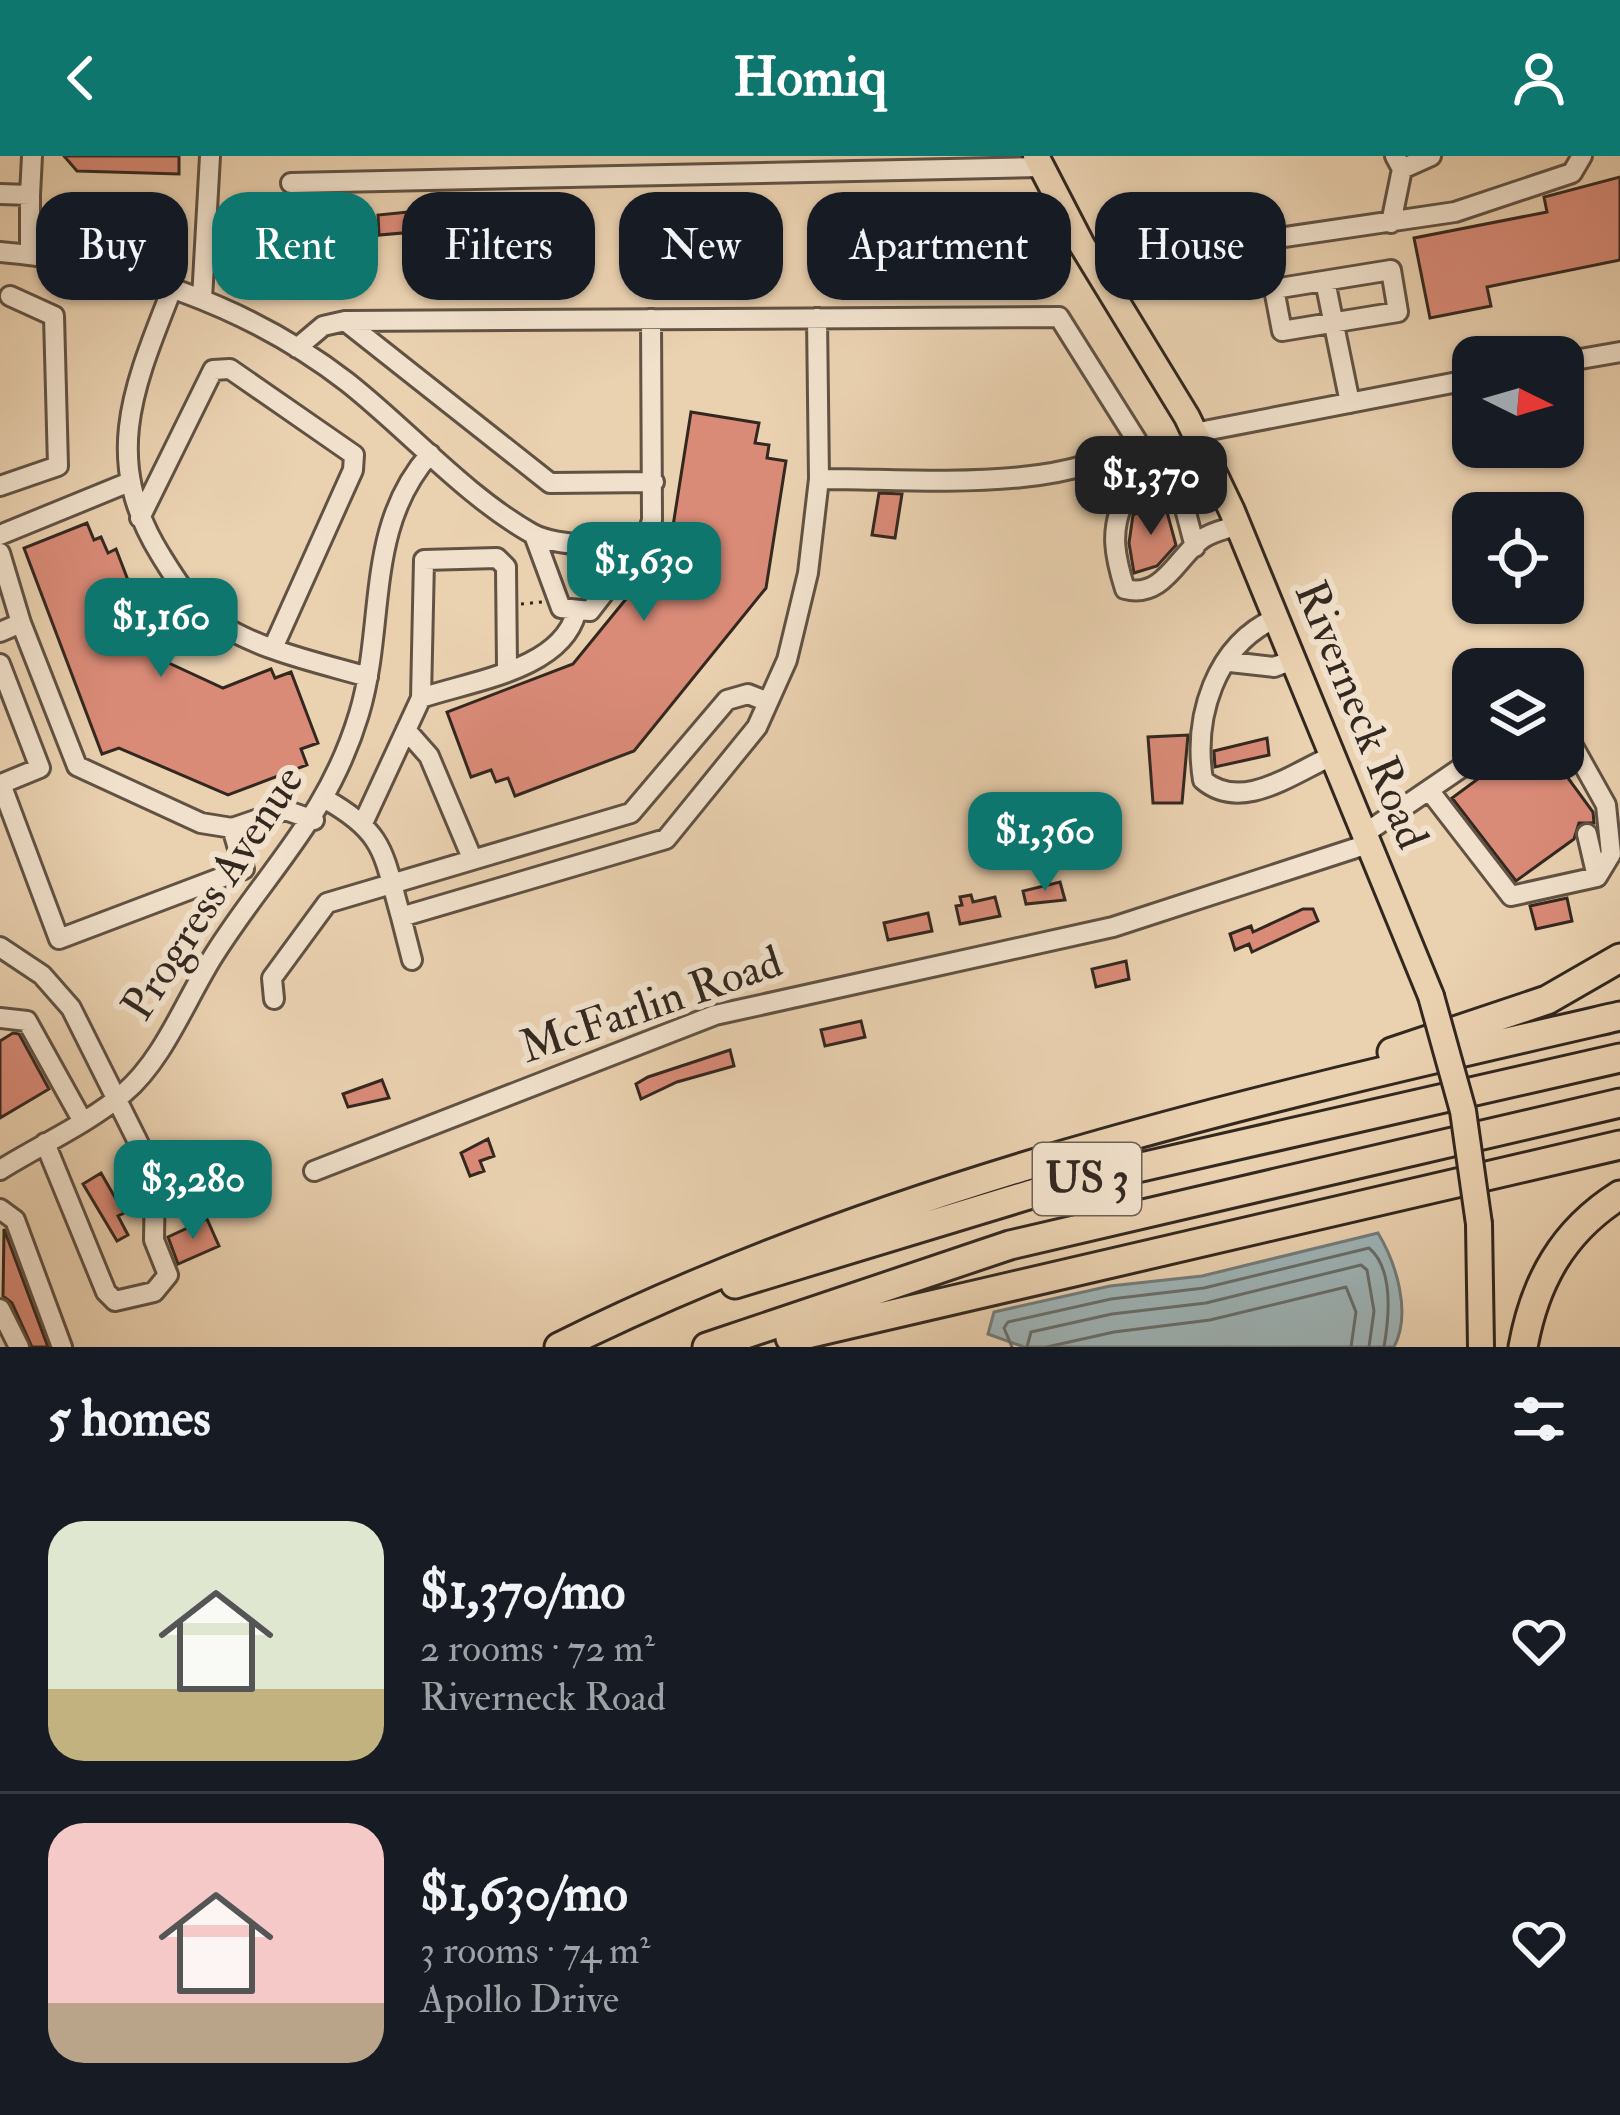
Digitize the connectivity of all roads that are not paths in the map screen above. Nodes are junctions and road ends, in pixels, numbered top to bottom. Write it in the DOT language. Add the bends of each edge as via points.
graph roads {
  1 [pos="32,156"];
  2 [pos="210,156"];
  3 [pos="1432,156"];
  4 [pos="1582,156"];
  5 [pos="1039,161"];
  6 [pos="1399,163"];
  7 [pos="291,183"];
  8 [pos="0,194"];
  9 [pos="30,195"];
  10 [pos="1391,223"];
  11 [pos="1286,238"];
  12 [pos="14,253"];
  13 [pos="1095,265"];
  14 [pos="1325,281"];
  15 [pos="188,295"];
  16 [pos="5,296"];
  17 [pos="202,299"];
  18 [pos="168,300"];
  19 [pos="1114,300"];
  20 [pos="817,318"];
  21 [pos="652,319"];
  22 [pos="345,321"];
  23 [pos="1332,324"];
  24 [pos="297,348"];
  25 [pos="1620,352"];
  26 [pos="1584,358"];
  27 [pos="1452,383"];
  28 [pos="1350,403"];
  29 [pos="1194,433"];
  30 [pos="430,454"];
  31 [pos="1211,468"];
  32 [pos="819,479"];
  33 [pos="653,482"];
  34 [pos="1178,482"];
  35 [pos="127,483"];
  36 [pos="0,486"];
  37 [pos="140,518"];
  38 [pos="1238,525"];
  39 [pos="0,535"];
  40 [pos="534,535"];
  41 [pos="1195,547"];
  42 [pos="0,553"];
  43 [pos="617,576"];
  44 [pos="576,613"];
  45 [pos="1276,618"];
  46 [pos="21,623"];
  47 [pos="0,632"];
  48 [pos="272,648"];
  49 [pos="1293,660"];
  50 [pos="1230,662"];
  51 [pos="0,664"];
  52 [pos="507,668"];
  53 [pos="368,677"];
  54 [pos="421,698"];
  55 [pos="768,702"];
  56 [pos="406,730"];
  57 [pos="74,754"];
  58 [pos="1332,755"];
  59 [pos="40,768"];
  60 [pos="1452,774"];
  61 [pos="1581,780"];
  62 [pos="1429,790"];
  63 [pos="326,799"];
  64 [pos="314,820"];
  65 [pos="364,821"];
  66 [pos="232,828"];
  67 [pos="1587,834"];
  68 [pos="1366,839"];
  69 [pos="472,858"];
  70 [pos="1597,877"];
  71 [pos="391,881"];
  72 [pos="401,917"];
  73 [pos="0,947"];
  74 [pos="1620,958"];
  75 [pos="412,960"];
  76 [pos="274,999"];
  77 [pos="1620,1016"];
  78 [pos="0,1018"];
  79 [pos="1620,1058"];
  80 [pos="114,1099"];
  81 [pos="1620,1103"];
  82 [pos="82,1120"];
  83 [pos="1165,1126"];
  84 [pos="45,1143"];
  85 [pos="1620,1145"];
  86 [pos="0,1170"];
  87 [pos="314,1171"];
  88 [pos="1620,1195"];
  89 [pos="0,1209"];
  90 [pos="0,1309"];
  91 [pos="19,1347"];
  92 [pos="62,1347"];
  93 [pos="563,1347"];
  94 [pos="707,1347"];
  95 [pos="751,1347"];
  96 [pos="1481,1347"];
  97 [pos="1522,1347"];
  1 -- 9 [label="street"];
  2 -- 17 [label="street"];
  3 -- 6 [label="street"];
  4 -- 10 [label="street" via="1572,173 1455,212"];
  5 -- 7 [label="street"];
  5 -- 13 [label="main road, Riverneck Road"];
  6 -- 10 [label="street"];
  8 -- 9 [label="street"];
  9 -- 12 [label="street"];
  10 -- 11 [label="street"];
  12 -- 16 [label="street"];
  14 -- 23 [label="street"];
  14 -- 23 [label="street" via="1274,289 1282,332"];
  14 -- 23 [label="street" via="1391,270 1398,312"];
  15 -- 17 [label="street"];
  16 -- 36 [label="street" via="54,316 58,466"];
  17 -- 24 [label="street"];
  18 -- 35 [label="street" via="131,406"];
  19 -- 29 [label="main road, Riverneck Road"];
  20 -- 21 [label="street"];
  20 -- 32 [label="street"];
  20 -- 32 [label="street" via="1059,317 1137,441 1058,476"];
  21 -- 22 [label="street"];
  21 -- 33 [label="street"];
  22 -- 24 [label="street" via="323,326"];
  22 -- 33 [label="street" via="550,483"];
  23 -- 28 [label="street"];
  24 -- 30 [label="street"];
  25 -- 26 [label="street"];
  27 -- 28 [label="street"];
  28 -- 29 [label="street"];
  29 -- 31 [label="main road, Riverneck Road"];
  30 -- 40 [label="street"];
  30 -- 53 [label="street, Progress Avenue" via="406,485 382,548"];
  31 -- 34 [label="street"];
  31 -- 38 [label="main road, Riverneck Road"];
  32 -- 55 [label="street" via="808,573"];
  33 -- 43 [label="street" via="645,543"];
  34 -- 41 [label="street"];
  34 -- 41 [label="street" via="1138,491 1119,512 1114,555 1125,589 1156,584"];
  35 -- 37 [label="street"];
  35 -- 39 [label="street"];
  37 -- 48 [label="street" via="208,617"];
  37 -- 48 [label="street" via="213,370 230,368 354,455"];
  38 -- 41 [label="street"];
  38 -- 45 [label="main road, Riverneck Road"];
  40 -- 43 [label="street" via="611,548"];
  40 -- 44 [label="street" via="561,608"];
  42 -- 46 [label="street"];
  43 -- 44 [label="street" via="590,611"];
  44 -- 52 [label="street" via="552,652"];
  45 -- 49 [label="main road, Riverneck Road"];
  45 -- 50 [label="street" via="1240,640"];
  46 -- 47 [label="street"];
  46 -- 57 [label="street"];
  48 -- 53 [label="street"];
  49 -- 50 [label="street" via="1274,667"];
  49 -- 58 [label="main road, Riverneck Road"];
  50 -- 58 [label="street" via="1200,718 1202,780 1226,793 1259,790"];
  51 -- 59 [label="street"];
  52 -- 54 [label="street"];
  52 -- 54 [label="street" via="506,567 497,558 424,560"];
  53 -- 63 [label="street, Progress Avenue"];
  54 -- 56 [label="street"];
  55 -- 69 [label="street" via="748,694 727,700 632,813"];
  55 -- 72 [label="street" via="757,728 666,838"];
  56 -- 65 [label="street"];
  56 -- 69 [label="street" via="429,756"];
  57 -- 59 [label="street"];
  57 -- 66 [label="street" via="77,766 201,823"];
  58 -- 68 [label="main road, Riverneck Road"];
  59 -- 66 [label="street" via="2,784 59,938 244,869"];
  60 -- 62 [label="street, McFarlin Road"];
  61 -- 70 [label="street" via="1606,805 1612,840"];
  62 -- 68 [label="street, McFarlin Road"];
  62 -- 70 [label="street" via="1511,896"];
  63 -- 64 [label="street, Progress Avenue"];
  63 -- 65 [label="street"];
  64 -- 66 [label="street" via="285,810"];
  64 -- 80 [label="street, Progress Avenue" via="228,933 149,1066"];
  65 -- 71 [label="street"];
  67 -- 70 [label="street"];
  68 -- 87 [label="street, McFarlin Road" via="1113,927 715,1015"];
  68 -- 96 [label="main road, Riverneck Road, bridge" via="1431,996 1460,1099 1479,1224"];
  69 -- 71 [label="street"];
  71 -- 72 [label="street"];
  71 -- 76 [label="street" via="327,903 272,978"];
  72 -- 75 [label="street"];
  73 -- 80 [label="street" via="42,975 70,1008"];
  74 -- 83 [label="highway" via="1527,1008"];
  77 -- 83 [label="highway"];
  78 -- 82 [label="street" via="27,1021"];
  79 -- 93 [label="highway, US 3" via="1005,1201"];
  80 -- 82 [label="street, Progress Avenue"];
  80 -- 84 [label="street" via="154,1176 154,1240 168,1275 154,1292 115,1301 106,1292"];
  81 -- 94 [label="highway, US 3" via="1010,1245"];
  82 -- 84 [label="street, Progress Avenue"];
  83 -- 93 [label="highway" via="794,1243"];
  84 -- 86 [label="street, Progress Avenue"];
  85 -- 95 [label="highway"];
  88 -- 97 [label="highway" via="1554,1258"];
  89 -- 92 [label="street" via="15,1220"];
  90 -- 91 [label="street"];
}
